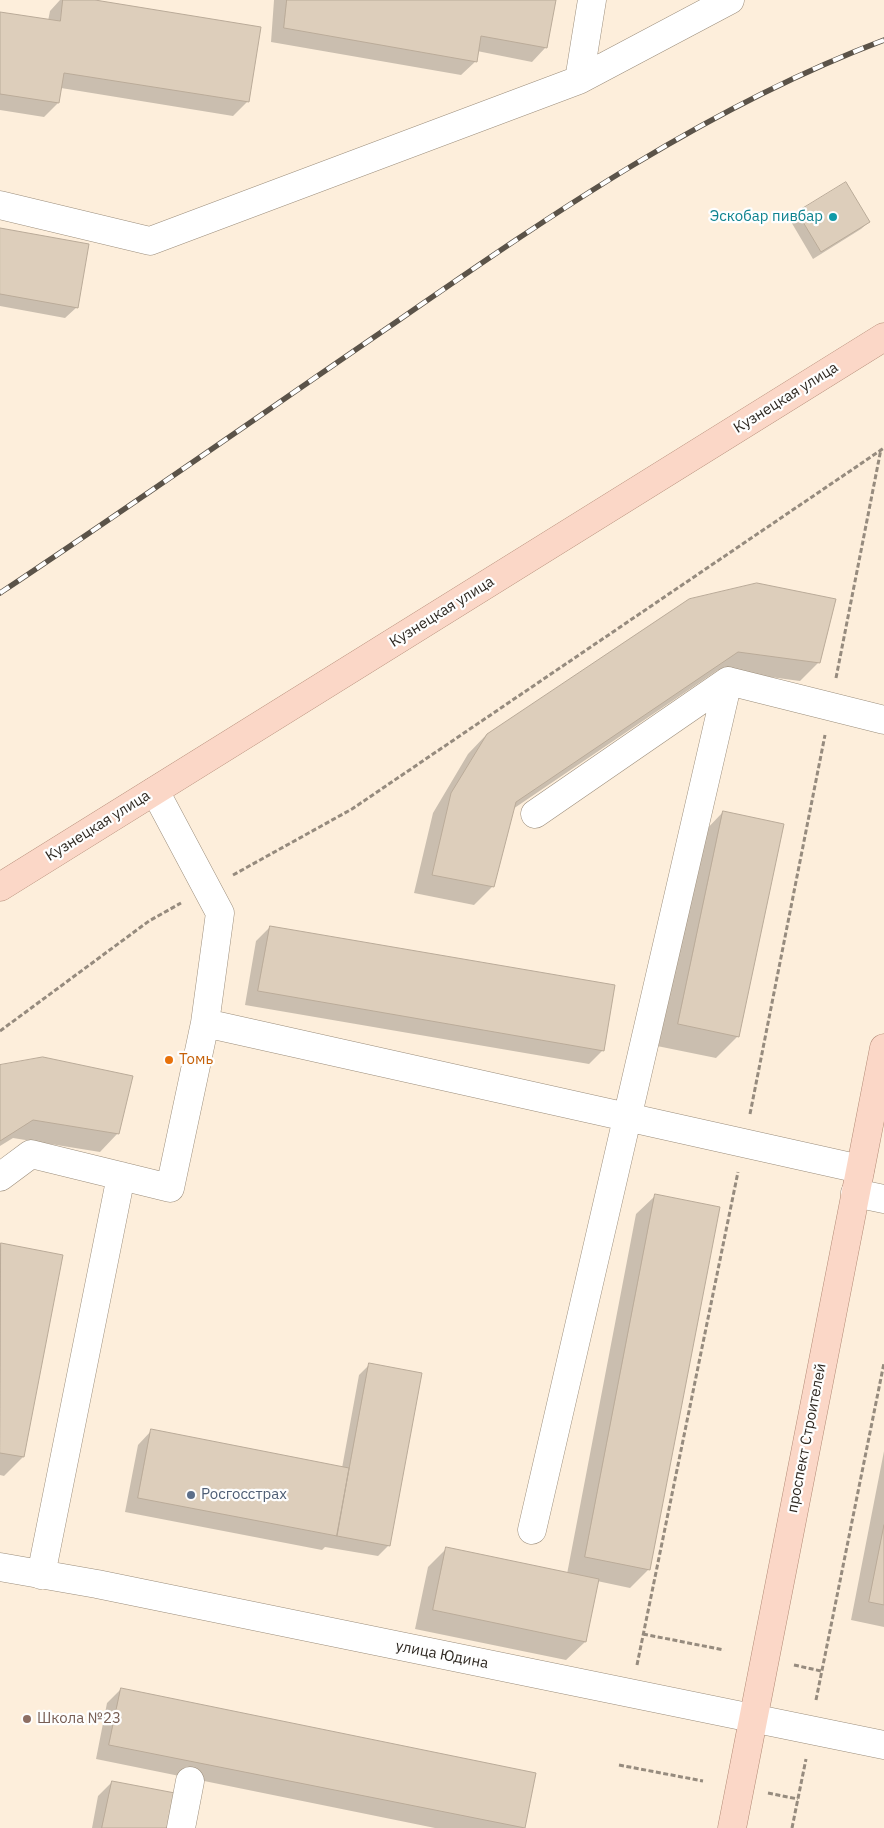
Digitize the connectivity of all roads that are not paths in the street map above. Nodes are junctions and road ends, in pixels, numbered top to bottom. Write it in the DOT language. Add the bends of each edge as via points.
graph roads {
  1 [pos="592,0"];
  2 [pos="730,0"];
  3 [pos="579,80"];
  4 [pos="0,205"];
  5 [pos="884,337"];
  6 [pos="728,680"];
  7 [pos="884,720"];
  8 [pos="155,791"];
  9 [pos="535,814"];
  10 [pos="0,887"];
  11 [pos="205,1023"];
  12 [pos="884,1048"];
  13 [pos="627,1117"];
  14 [pos="120,1176"];
  15 [pos="0,1177"];
  16 [pos="858,1181"];
  17 [pos="884,1199"];
  18 [pos="532,1530"];
  19 [pos="0,1567"];
  20 [pos="41,1574"];
  21 [pos="753,1718"];
  22 [pos="884,1745"];
  23 [pos="190,1781"];
  24 [pos="181,1828"];
  25 [pos="732,1828"];
  1 -- 3 [label="street"];
  2 -- 3 [label="street"];
  3 -- 4 [label="street" via="150,240"];
  5 -- 8 [label="main road, Кузнецкая улица"];
  6 -- 7 [label="street"];
  6 -- 9 [label="street"];
  6 -- 13 [label="street"];
  8 -- 10 [label="main road, Кузнецкая улица"];
  8 -- 11 [label="street" via="220,913"];
  11 -- 13 [label="street"];
  11 -- 14 [label="street" via="170,1188"];
  12 -- 16 [label="main road, проспект Строителей"];
  13 -- 16 [label="street" via="744,1143"];
  13 -- 18 [label="street"];
  14 -- 15 [label="street" via="32,1154"];
  14 -- 20 [label="street"];
  16 -- 17 [label="street"];
  16 -- 21 [label="main road, проспект Строителей"];
  19 -- 20 [label="street, улица Юдина"];
  20 -- 21 [label="street, улица Юдина"];
  21 -- 22 [label="street, улица Юдина"];
  21 -- 25 [label="main road, проспект Строителей"];
  23 -- 24 [label="street"];
}
